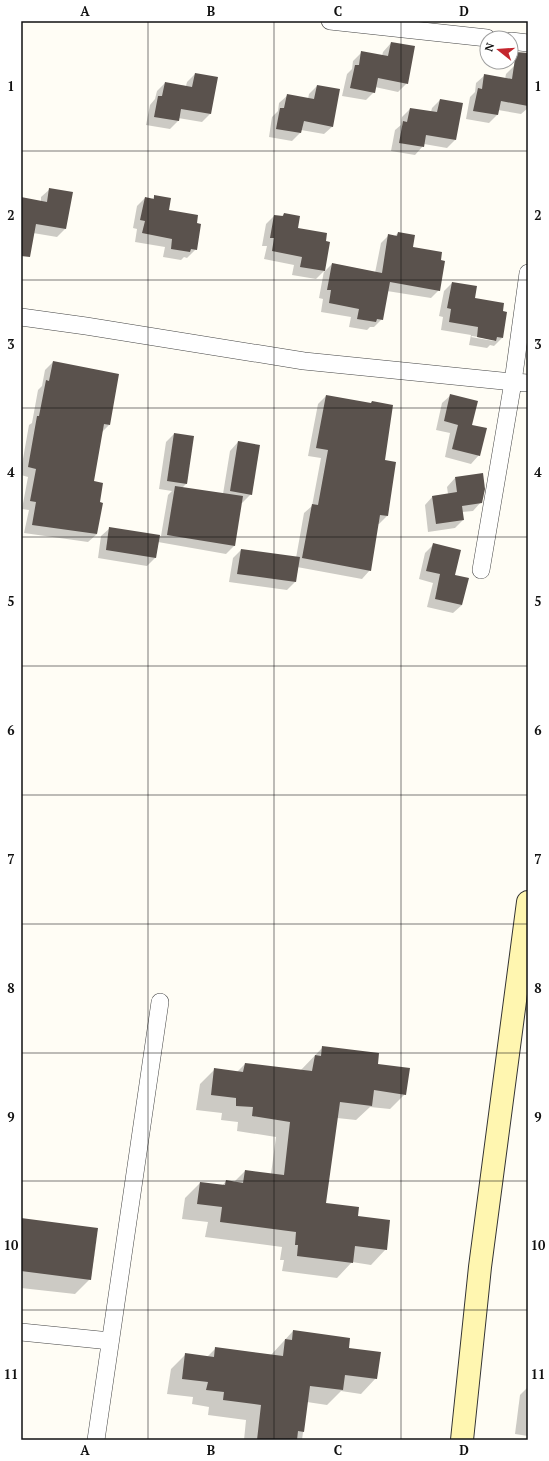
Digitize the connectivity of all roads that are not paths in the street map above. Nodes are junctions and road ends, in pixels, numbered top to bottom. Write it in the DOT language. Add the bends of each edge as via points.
graph roads {
  1 [pos="330,21"];
  2 [pos="479,37"];
  3 [pos="528,273"];
  4 [pos="21,317"];
  5 [pos="521,382"];
  6 [pos="480,570"];
  7 [pos="528,902"];
  8 [pos="160,1002"];
  9 [pos="21,1332"];
  10 [pos="110,1341"];
  11 [pos="96,1440"];
  12 [pos="462,1440"];
  1 -- 2 [label="street"];
  3 -- 5 [label="street"];
  4 -- 5 [label="street" via="304,361"];
  5 -- 6 [label="street"];
  7 -- 12 [label="street" via="480,1267"];
  8 -- 10 [label="street"];
  9 -- 10 [label="street"];
  10 -- 11 [label="street"];
}
